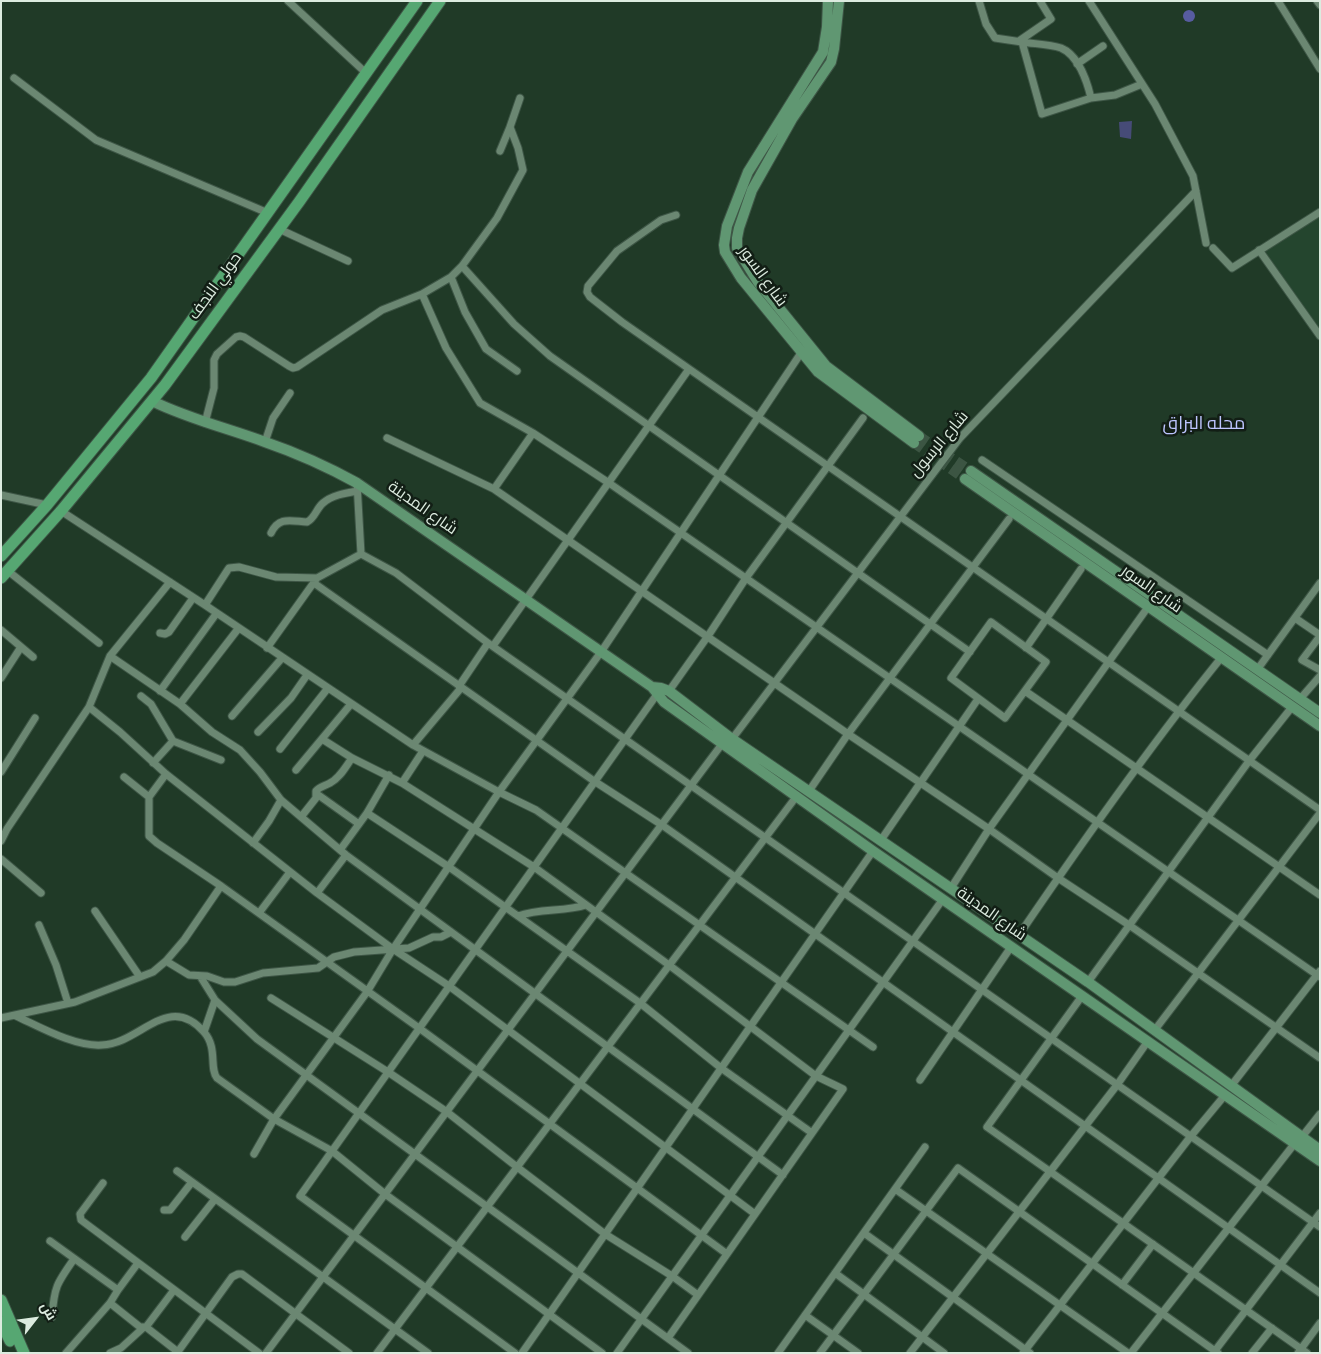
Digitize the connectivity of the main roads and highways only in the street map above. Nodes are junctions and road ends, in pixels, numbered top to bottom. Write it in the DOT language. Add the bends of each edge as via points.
graph roads {
  1 [pos="417,1"];
  2 [pos="440,1"];
  3 [pos="828,1"];
  4 [pos="839,1"];
  5 [pos="280,196"];
  6 [pos="295,207"];
  7 [pos="266,216"];
  8 [pos="278,229"];
  9 [pos="152,401"];
  10 [pos="59,489"];
  11 [pos="71,499"];
  12 [pos="47,505"];
  13 [pos="60,512"];
  14 [pos="1,556"];
  15 [pos="5,575"];
  16 [pos="660,690"];
  17 [pos="1296,703"];
  18 [pos="1320,713"];
  19 [pos="1320,726"];
  20 [pos="1228,1091"];
  21 [pos="1298,1140"];
  22 [pos="1320,1150"];
  23 [pos="1320,1160"];
  24 [pos="1,1300"];
  25 [pos="1,1322"];
  26 [pos="15,1353"];
  27 [pos="24,1353"];
  1 -- 5 [label="main road"];
  2 -- 6 [label="main road, حولي النجف"];
  3 -- 4 [label="main road, شارع السور" via="823,52 748,172 734,206 724,245 728,259 741,278 826,380 916,440 826,366 737,248 749,198 764,166 831,62"];
  5 -- 6 [label="main road" via="279,203 283,209"];
  5 -- 7 [label="main road"];
  6 -- 8 [label="main road, حولي النجف"];
  7 -- 8 [label="main road" via="276,218 280,223"];
  7 -- 10 [label="main road" via="151,378"];
  8 -- 9 [label="main road, حولي النجف"];
  9 -- 11 [label="main road, حولي النجف"];
  9 -- 16 [label="main road, شارع المدينة" via="182,415 265,442 335,470"];
  10 -- 11 [label="main road" via="62,497"];
  10 -- 12 [label="main road"];
  11 -- 13 [label="main road, حولي النجف"];
  12 -- 13 [label="main road" via="54,504"];
  12 -- 14 [label="main road"];
  13 -- 15 [label="main road, حولي النجف"];
  16 -- 20 [label="main road, شارع المدينة" via="1088,982"];
  16 -- 20 [label="main road, شارع المدينة" via="664,702 796,797 1148,1042"];
  17 -- 17 [label="main road, شارع السور" via="1258,670 968,475 1221,658"];
  17 -- 18 [label="main road, شارع السور"];
  17 -- 19 [label="main road, شارع السور"];
  20 -- 21 [label="main road, شارع المدينة"];
  21 -- 22 [label="main road, شارع المدينة"];
  21 -- 23 [label="main road, شارع المدينة"];
  24 -- 27 [label="main road"];
  25 -- 26 [label="main road"];
}
